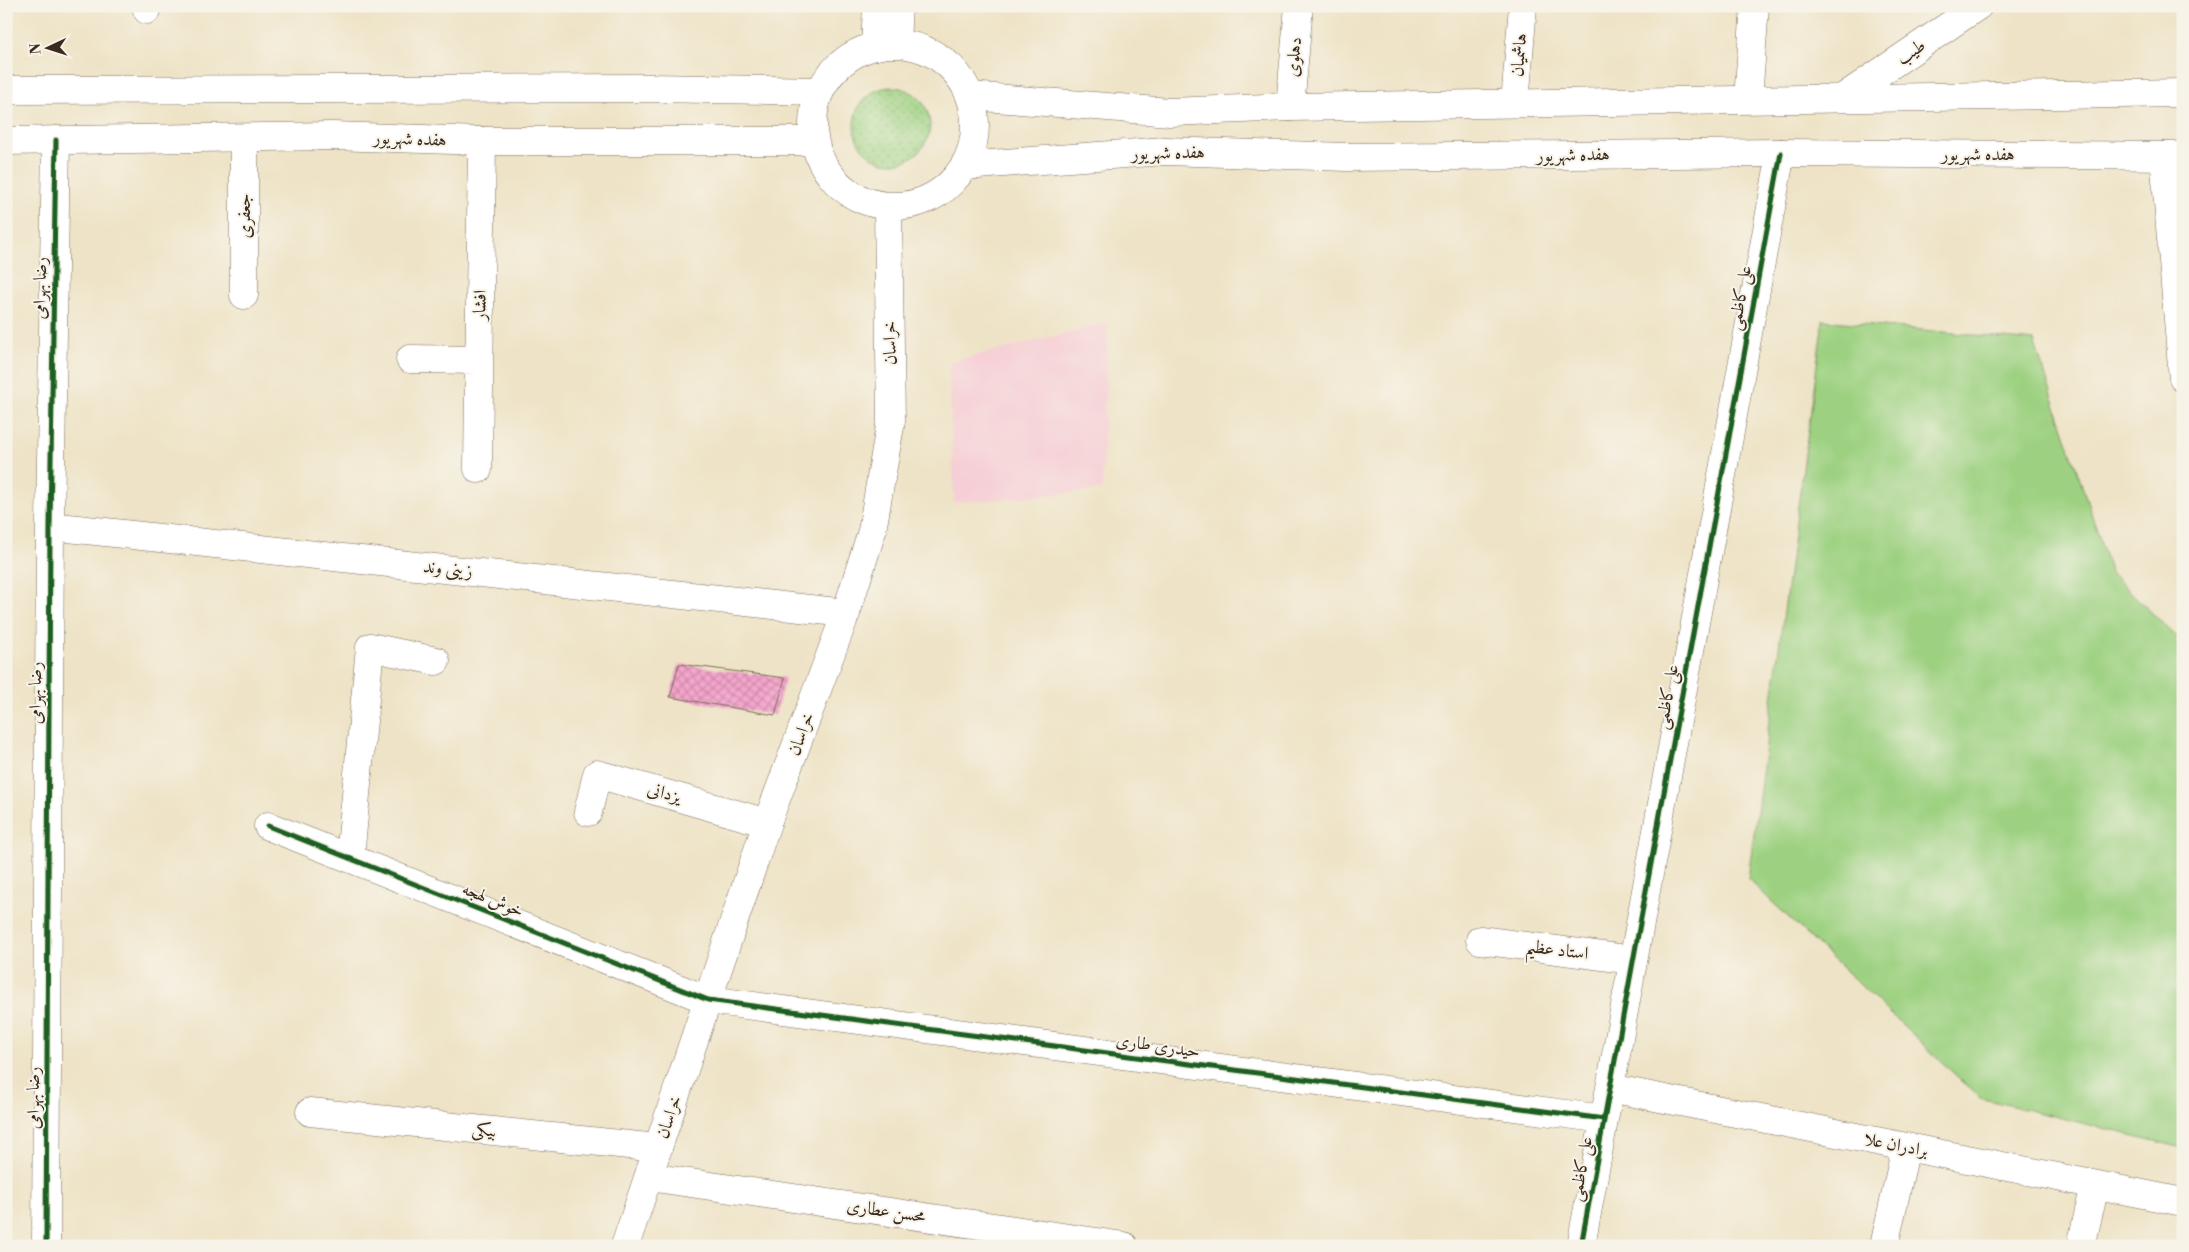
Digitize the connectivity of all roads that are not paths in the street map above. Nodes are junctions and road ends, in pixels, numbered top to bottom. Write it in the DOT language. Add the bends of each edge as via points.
graph roads {
  1 [pos="877,6"];
  2 [pos="898,6"];
  3 [pos="1299,6"];
  4 [pos="1524,6"];
  5 [pos="1755,6"];
  6 [pos="1978,6"];
  7 [pos="886,44"];
  8 [pos="6,90"];
  9 [pos="820,91"];
  10 [pos="2183,93"];
  11 [pos="970,96"];
  12 [pos="1844,98"];
  13 [pos="1748,99"];
  14 [pos="1515,103"];
  15 [pos="1290,107"];
  16 [pos="244,138"];
  17 [pos="56,140"];
  18 [pos="6,141"];
  19 [pos="482,141"];
  20 [pos="814,141"];
  21 [pos="1781,153"];
  22 [pos="2173,156"];
  23 [pos="964,166"];
  24 [pos="888,207"];
  25 [pos="244,295"];
  26 [pos="410,359"];
  27 [pos="479,360"];
  28 [pos="2183,378"];
  29 [pos="478,469"];
  30 [pos="50,526"];
  31 [pos="846,613"];
  32 [pos="436,661"];
  33 [pos="588,812"];
  34 [pos="767,823"];
  35 [pos="268,826"];
  36 [pos="350,858"];
  37 [pos="1480,940"];
  38 [pos="1633,960"];
  39 [pos="708,1000"];
  40 [pos="1610,1088"];
  41 [pos="310,1112"];
  42 [pos="1604,1119"];
  43 [pos="1906,1147"];
  44 [pos="658,1148"];
  45 [pos="649,1177"];
  46 [pos="2095,1185"];
  47 [pos="2183,1202"];
  48 [pos="46,1246"];
  49 [pos="625,1246"];
  50 [pos="1124,1246"];
  51 [pos="1581,1246"];
  52 [pos="1884,1246"];
  53 [pos="2081,1246"];
  1 -- 7 [label="street"];
  2 -- 7 [label="street"];
  3 -- 15 [label="street, دهلوی"];
  4 -- 14 [label="street, هاشمیان"];
  5 -- 13 [label="street"];
  6 -- 12 [label="street, طیب"];
  7 -- 9 [label="street" via="852,55 833,70"];
  7 -- 11 [label="street" via="919,48 941,58 958,75"];
  8 -- 9 [label="street" via="650,88"];
  9 -- 20 [label="street" via="812,115"];
  10 -- 12 [label="street"];
  11 -- 15 [label="street" via="1170,112"];
  11 -- 23 [label="street" via="975,119 973,144"];
  12 -- 13 [label="street"];
  13 -- 14 [label="street"];
  14 -- 15 [label="street"];
  16 -- 17 [label="street, هفده شهریور"];
  16 -- 19 [label="street, هفده شهریور" via="333,136"];
  16 -- 25 [label="street, جعفری"];
  17 -- 18 [label="street, هفده شهریور"];
  17 -- 30 [label="street, رضا بهرامی"];
  19 -- 20 [label="street, هفده شهریور"];
  19 -- 27 [label="street, افشار"];
  20 -- 24 [label="street" via="823,166 839,186 862,200"];
  21 -- 22 [label="street, هفده شهریور"];
  21 -- 23 [label="street, هفده شهریور" via="1347,157 1165,151"];
  21 -- 38 [label="street, علی کاظمی"];
  22 -- 28 [label="street"];
  23 -- 24 [label="street" via="950,184 932,197 910,205"];
  24 -- 31 [label="street, خراسان" via="891,420 872,531"];
  26 -- 27 [label="street"];
  27 -- 29 [label="street, افشار"];
  30 -- 31 [label="street, زینی وند"];
  30 -- 48 [label="street, رضا بهرامی"];
  31 -- 34 [label="street, خراسان"];
  32 -- 36 [label="street" via="370,647"];
  33 -- 34 [label="street, یزدانی" via="597,774"];
  34 -- 39 [label="street, خراسان"];
  35 -- 36 [label="street, خوش لهجه"];
  36 -- 39 [label="street, خوش لهجه"];
  37 -- 38 [label="street, استاد عظیم"];
  38 -- 40 [label="street, علی کاظمی"];
  39 -- 42 [label="street, حیدری طاری"];
  39 -- 44 [label="street, خراسان"];
  40 -- 42 [label="street, علی کاظمی"];
  40 -- 43 [label="street, برادران علا"];
  41 -- 44 [label="street, بیکی"];
  42 -- 51 [label="street, علی کاظمی"];
  43 -- 46 [label="street, برادران علا"];
  43 -- 52 [label="street"];
  44 -- 45 [label="street, خراسان"];
  45 -- 49 [label="street, خراسان"];
  45 -- 50 [label="street, محسن عطاری"];
  46 -- 47 [label="street, برادران علا"];
  46 -- 53 [label="street"];
}
